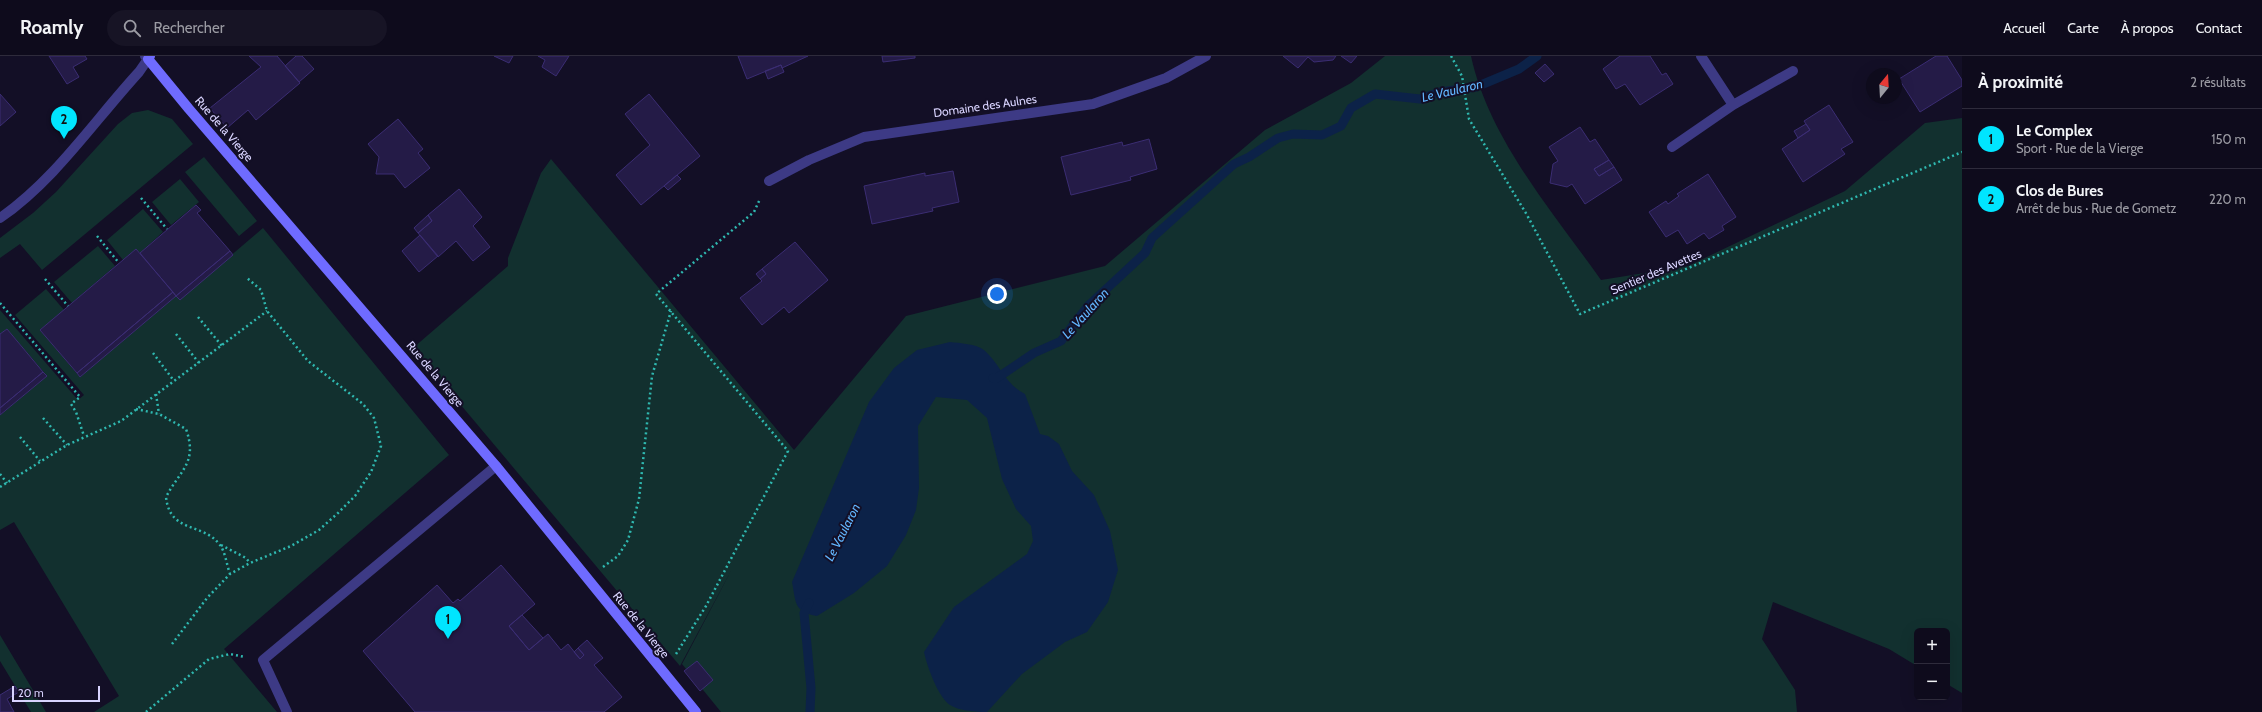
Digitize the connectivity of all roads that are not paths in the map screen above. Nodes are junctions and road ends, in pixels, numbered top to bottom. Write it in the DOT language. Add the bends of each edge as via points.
graph roads {
  1 [pos="1206,56"];
  2 [pos="1701,56"];
  3 [pos="148,57"];
  4 [pos="1793,71"];
  5 [pos="1733,105"];
  6 [pos="1672,147"];
  7 [pos="768,180"];
  8 [pos="0,218"];
  9 [pos="496,466"];
  10 [pos="287,712"];
  11 [pos="696,712"];
  1 -- 7 [label="street, Domaine des Aulnes" via="1166,78 1093,104 864,137"];
  2 -- 5 [label="street"];
  3 -- 8 [label="street" via="56,168 14,209"];
  3 -- 9 [label="street, Rue de la Vierge"];
  4 -- 5 [label="street"];
  5 -- 6 [label="street"];
  9 -- 10 [label="street" via="263,660"];
  9 -- 11 [label="street, Rue de la Vierge"];
}
